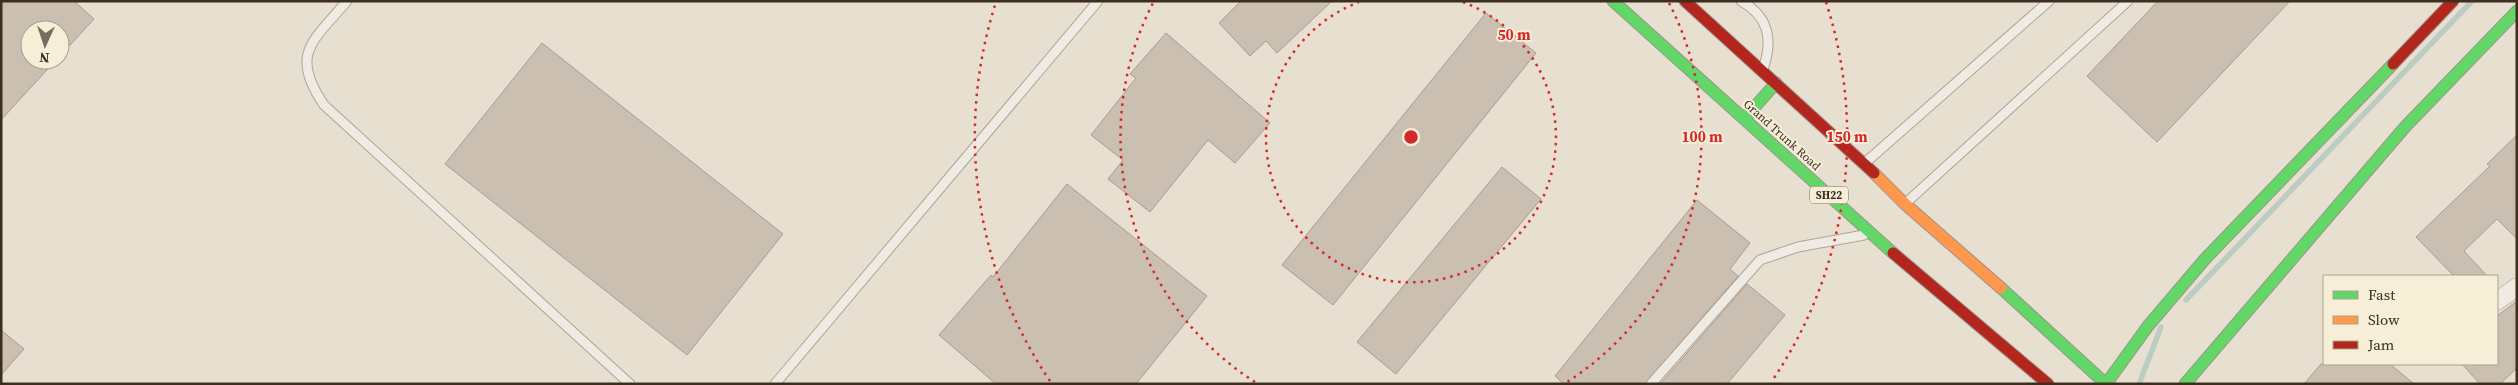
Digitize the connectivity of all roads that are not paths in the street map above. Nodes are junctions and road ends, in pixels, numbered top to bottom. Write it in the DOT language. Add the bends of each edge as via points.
graph roads {
  1 [pos="347,1"];
  2 [pos="1098,1"];
  3 [pos="1613,1"];
  4 [pos="1741,1"];
  5 [pos="2049,1"];
  6 [pos="2128,1"];
  7 [pos="2452,1"];
  8 [pos="1691,2"];
  9 [pos="2517,11"];
  10 [pos="1762,71"];
  11 [pos="1776,84"];
  12 [pos="1744,119"];
  13 [pos="1864,164"];
  14 [pos="1905,204"];
  15 [pos="1872,234"];
  16 [pos="2517,287"];
  17 [pos="2498,300"];
  18 [pos="630,384"];
  19 [pos="775,384"];
  20 [pos="1651,384"];
  21 [pos="2048,384"];
  22 [pos="2106,384"];
  23 [pos="2185,384"];
  1 -- 18 [label="lane" via="314,40 307,55 306,69 311,86 324,104"];
  2 -- 19 [label="lane"];
  3 -- 12 [label="main road, Grand Trunk Road / SH22"];
  4 -- 10 [label="lane" via="1752,7 1767,27 1769,51"];
  5 -- 13 [label="lane"];
  6 -- 14 [label="lane"];
  7 -- 22 [label="main road" via="2205,259 2148,326"];
  8 -- 10 [label="main road"];
  9 -- 23 [label="main road" via="2405,127"];
  10 -- 11 [label="main road"];
  11 -- 12 [label="main road"];
  11 -- 13 [label="main road"];
  12 -- 15 [label="main road, Grand Trunk Road / SH22"];
  13 -- 14 [label="main road"];
  14 -- 22 [label="main road"];
  15 -- 20 [label="lane" via="1798,247 1760,260"];
  15 -- 21 [label="main road, Grand Trunk Road / SH22"];
  16 -- 17 [label="street"];
}
